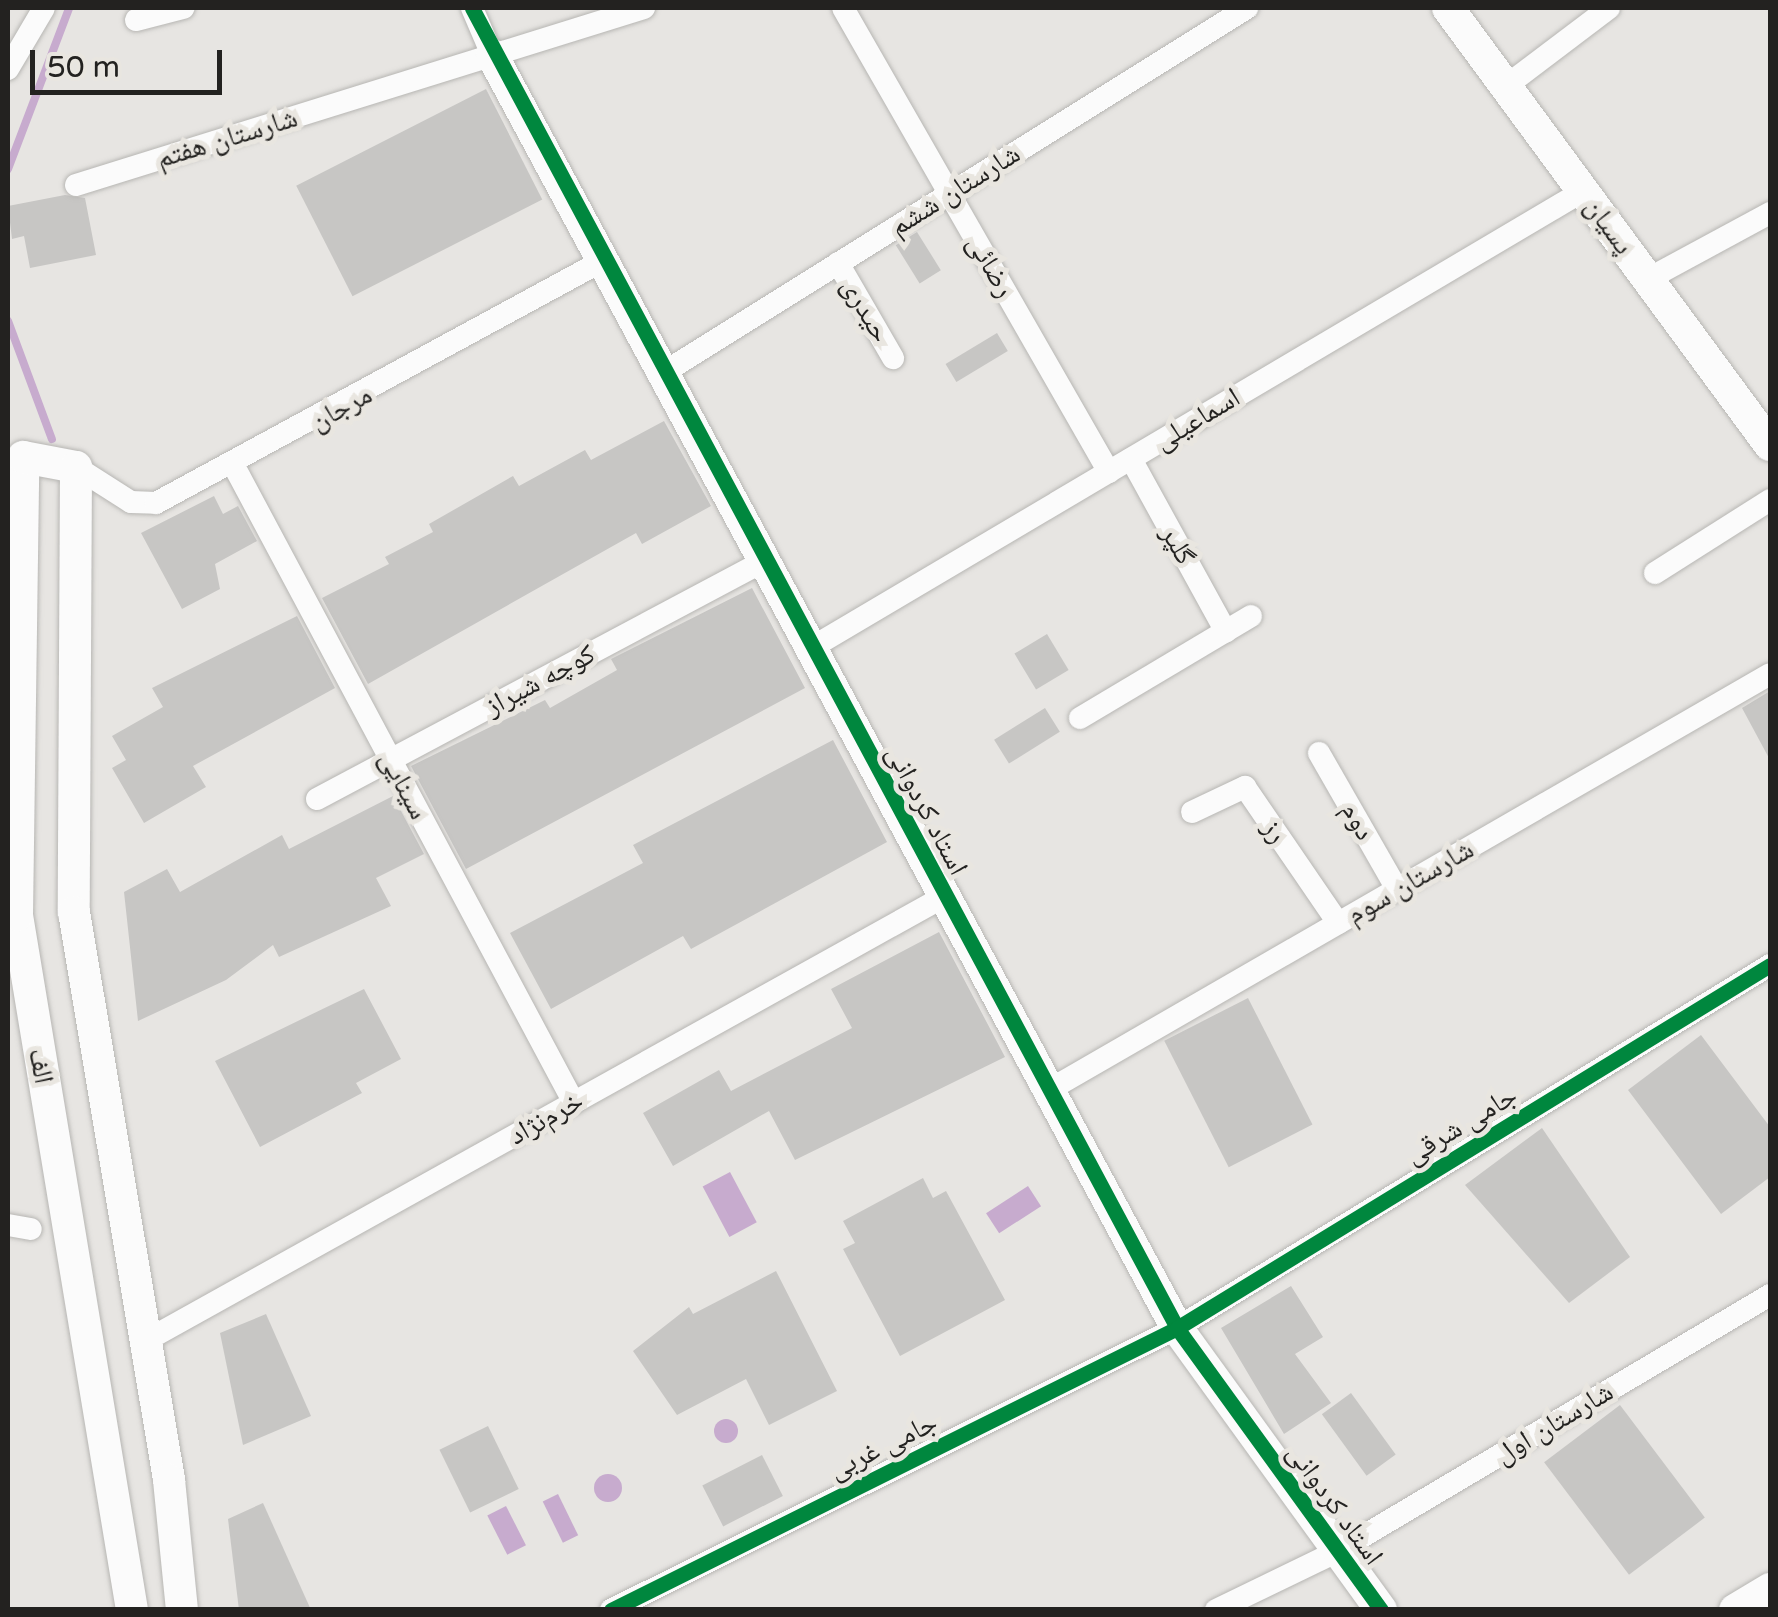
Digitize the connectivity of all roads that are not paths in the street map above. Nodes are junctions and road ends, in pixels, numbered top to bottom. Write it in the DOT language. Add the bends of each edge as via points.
graph roads {
  1 [pos="44,8"];
  2 [pos="183,8"];
  3 [pos="472,8"];
  4 [pos="644,8"];
  5 [pos="844,8"];
  6 [pos="1247,8"];
  7 [pos="1448,8"];
  8 [pos="1609,8"];
  9 [pos="136,20"];
  10 [pos="492,56"];
  11 [pos="8,69"];
  12 [pos="1506,86"];
  13 [pos="76,185"];
  14 [pos="1583,191"];
  15 [pos="950,194"];
  16 [pos="1770,213"];
  17 [pos="602,261"];
  18 [pos="838,263"];
  19 [pos="1648,280"];
  20 [pos="893,358"];
  21 [pos="662,373"];
  22 [pos="1770,445"];
  23 [pos="15,453"];
  24 [pos="1130,458"];
  25 [pos="76,466"];
  26 [pos="235,468"];
  27 [pos="1109,472"];
  28 [pos="1770,500"];
  29 [pos="764,561"];
  30 [pos="1655,573"];
  31 [pos="1251,616"];
  32 [pos="1226,632"];
  33 [pos="811,648"];
  34 [pos="1770,674"];
  35 [pos="12,718"];
  36 [pos="1080,718"];
  37 [pos="1319,753"];
  38 [pos="391,760"];
  39 [pos="317,799"];
  40 [pos="1192,812"];
  41 [pos="1397,890"];
  42 [pos="945,896"];
  43 [pos="1338,923"];
  44 [pos="1770,965"];
  45 [pos="1049,1090"];
  46 [pos="574,1103"];
  47 [pos="8,1225"];
  48 [pos="31,1228"];
  49 [pos="1770,1295"];
  50 [pos="1177,1328"];
  51 [pos="147,1340"];
  52 [pos="1338,1552"];
  53 [pos="1770,1588"];
  54 [pos="132,1610"];
  55 [pos="182,1610"];
  56 [pos="612,1610"];
  57 [pos="1216,1610"];
  58 [pos="1381,1610"];
  59 [pos="1735,1610"];
  1 -- 11 [label="street"];
  2 -- 9 [label="street"];
  3 -- 10 [label="street, استاد کردوانی"];
  4 -- 10 [label="street"];
  5 -- 15 [label="street, رضائی"];
  6 -- 15 [label="street, شارستان ششم"];
  7 -- 12 [label="main road, پسیان"];
  8 -- 12 [label="street"];
  10 -- 13 [label="street, شارستان هفتم"];
  10 -- 17 [label="main road, استاد کردوانی"];
  12 -- 14 [label="main road, پسیان"];
  14 -- 19 [label="main road, پسیان"];
  14 -- 24 [label="street, اسماعیلی"];
  15 -- 18 [label="street, شارستان ششم"];
  15 -- 27 [label="street, رضائی"];
  16 -- 19 [label="street"];
  17 -- 21 [label="main road, استاد کردوانی"];
  17 -- 26 [label="street, مرجان"];
  18 -- 20 [label="street, حیدری"];
  18 -- 21 [label="street, شارستان ششم"];
  19 -- 22 [label="main road, پسیان"];
  21 -- 29 [label="main road, استاد کردوانی"];
  23 -- 25 [label="main road"];
  23 -- 35 [label="main road, الف"];
  24 -- 27 [label="street, اسماعیلی"];
  24 -- 32 [label="street, گلپر"];
  25 -- 26 [label="street, مرجان" via="132,502 156,503"];
  25 -- 51 [label="main road, الف" via="74,912"];
  26 -- 38 [label="street, سینایی"];
  27 -- 33 [label="street, اسماعیلی"];
  28 -- 30 [label="street"];
  29 -- 33 [label="main road, استاد کردوانی"];
  29 -- 38 [label="street, کوچه شیراز"];
  31 -- 32 [label="street"];
  32 -- 36 [label="street"];
  33 -- 42 [label="main road, استاد کردوانی"];
  34 -- 41 [label="street, شارستان سوم"];
  35 -- 54 [label="main road, الف" via="27,998 84,1278"];
  37 -- 41 [label="street, دوم"];
  38 -- 39 [label="street, کوچه شیراز"];
  38 -- 46 [label="street, سینایی"];
  40 -- 43 [label="street, رز" via="1245,787"];
  41 -- 43 [label="street, شارستان سوم"];
  42 -- 45 [label="main road, استاد کردوانی"];
  42 -- 46 [label="street, خرم‌نژاد"];
  43 -- 45 [label="street, شارستان سوم"];
  44 -- 50 [label="street, جامی شرقی"];
  45 -- 50 [label="main road, استاد کردوانی"];
  46 -- 51 [label="street, خرم‌نژاد"];
  47 -- 48 [label="street"];
  49 -- 52 [label="street, شارستان اول"];
  50 -- 52 [label="main road, استاد کردوانی"];
  50 -- 56 [label="street, جامی غربی"];
  51 -- 55 [label="main road, الف"];
  52 -- 57 [label="street, شارستان اول"];
  52 -- 58 [label="main road, استاد کردوانی"];
  53 -- 59 [label="main road"];
}
